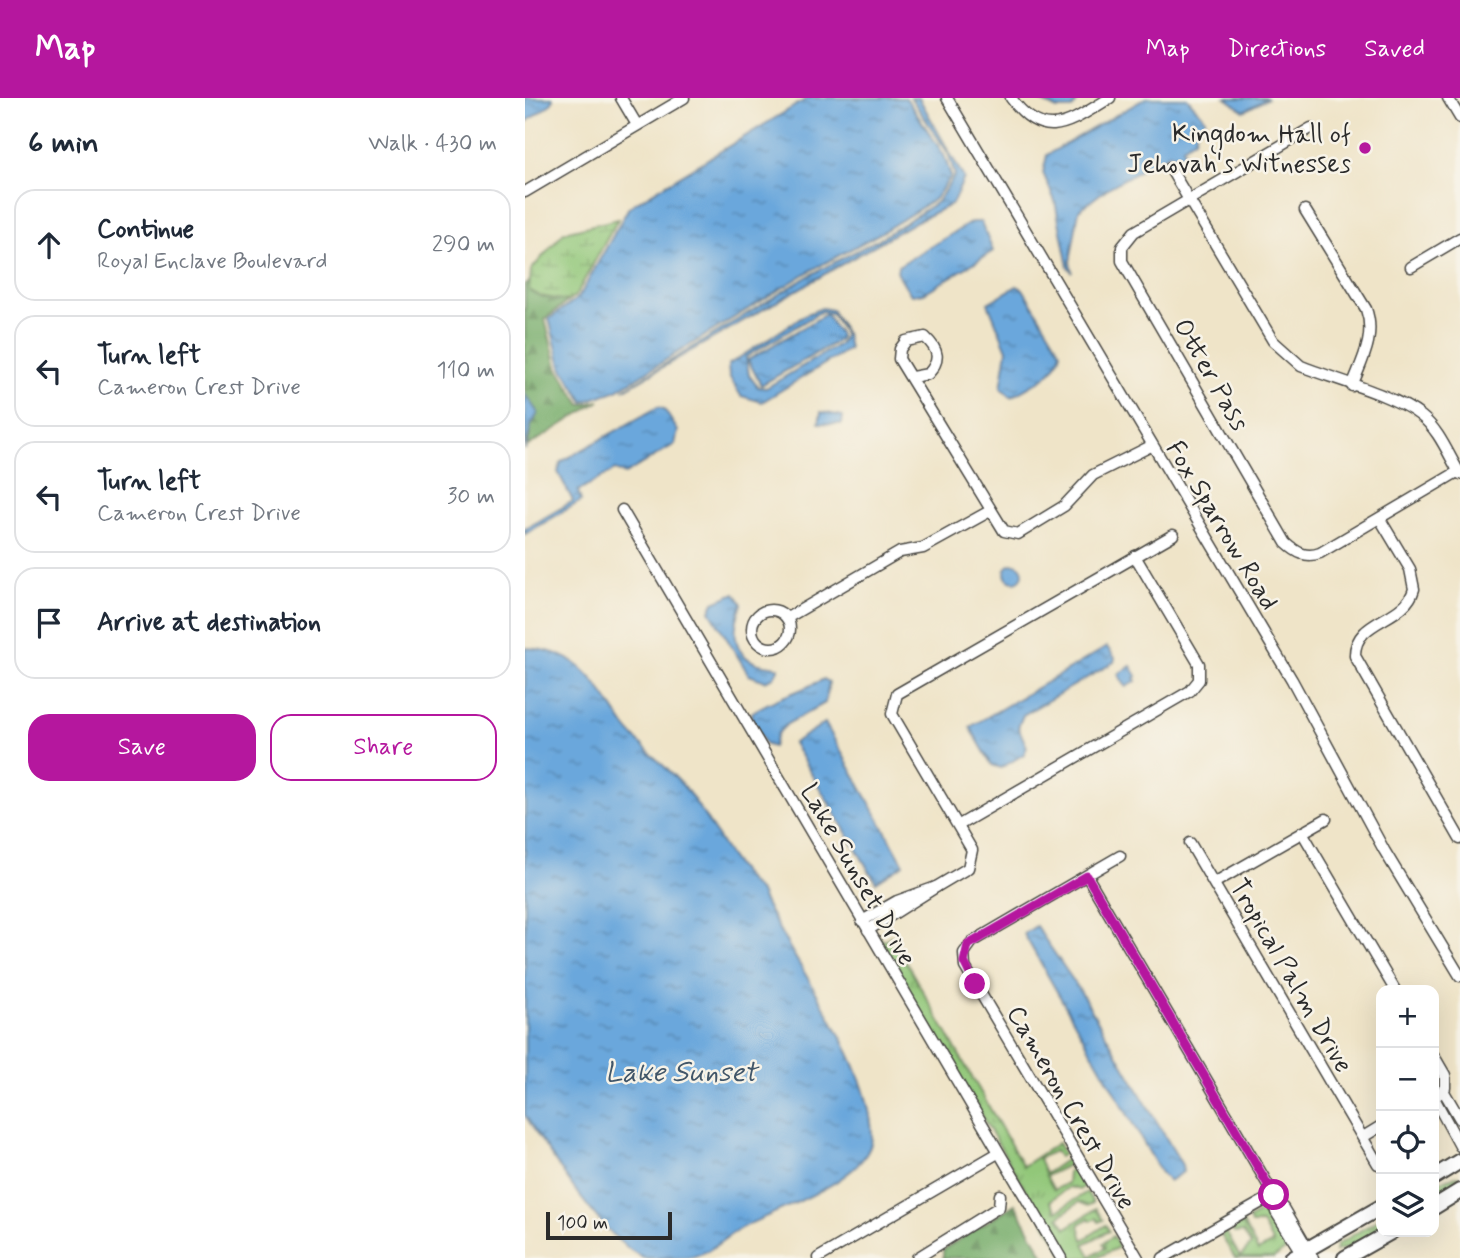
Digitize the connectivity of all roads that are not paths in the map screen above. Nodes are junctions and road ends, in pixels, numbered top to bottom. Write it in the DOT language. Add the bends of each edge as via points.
graph roads {
  1 [pos="621,98"];
  2 [pos="684,98"];
  3 [pos="947,98"];
  4 [pos="1011,98"];
  5 [pos="1110,98"];
  6 [pos="1448,98"];
  7 [pos="1097,101"];
  8 [pos="1460,118"];
  9 [pos="637,125"];
  10 [pos="1311,128"];
  11 [pos="1170,168"];
  12 [pos="525,192"];
  13 [pos="1189,200"];
  14 [pos="1305,210"];
  15 [pos="1460,238"];
  16 [pos="1411,267"];
  17 [pos="912,377"];
  18 [pos="1352,386"];
  19 [pos="1151,446"];
  20 [pos="1459,472"];
  21 [pos="622,510"];
  22 [pos="991,511"];
  23 [pos="1380,519"];
  24 [pos="1173,535"];
  25 [pos="1135,556"];
  26 [pos="787,618"];
  27 [pos="1326,819"];
  28 [pos="958,825"];
  29 [pos="1302,832"];
  30 [pos="1460,839"];
  31 [pos="1190,843"];
  32 [pos="1120,856"];
  33 [pos="1087,876"];
  34 [pos="1214,883"];
  35 [pos="865,925"];
  36 [pos="1460,976"];
  37 [pos="1392,985"];
  38 [pos="1439,1065"];
  39 [pos="1443,1090"];
  40 [pos="1439,1094"];
  41 [pos="1439,1107"];
  42 [pos="1460,1119"];
  43 [pos="1376,1129"];
  44 [pos="1363,1137"];
  45 [pos="1460,1146"];
  46 [pos="998,1153"];
  47 [pos="1376,1160"];
  48 [pos="1460,1161"];
  49 [pos="1439,1174"];
  50 [pos="1460,1191"];
  51 [pos="1000,1195"];
  52 [pos="1275,1199"];
  53 [pos="1439,1204"];
  54 [pos="1376,1210"];
  55 [pos="1382,1237"];
  56 [pos="1304,1255"];
  57 [pos="818,1258"];
  58 [pos="916,1258"];
  59 [pos="1061,1258"];
  60 [pos="1138,1258"];
  61 [pos="1163,1258"];
  62 [pos="1345,1258"];
  1 -- 9 [label="street"];
  2 -- 9 [label="street"];
  3 -- 19 [label="street, Fox Sparrow Road"];
  4 -- 7 [label="street" via="1025,115 1058,127"];
  5 -- 7 [label="street"];
  6 -- 8 [label="street"];
  9 -- 12 [label="street"];
  10 -- 13 [label="street, Otter Pass"];
  11 -- 13 [label="street"];
  13 -- 18 [label="street" via="1273,341 1301,366"];
  13 -- 23 [label="street, Otter Pass" via="1134,232 1122,247 1122,261 1286,543 1311,556"];
  14 -- 18 [label="street" via="1371,323 1371,337"];
  15 -- 16 [label="street"];
  17 -- 17 [label="street" via="899,359 900,349 906,341 925,337 935,346 935,367 928,374"];
  17 -- 22 [label="street"];
  18 -- 20 [label="street" via="1421,416"];
  19 -- 22 [label="street" via="1093,475 1065,506 1018,534 1004,531"];
  19 -- 36 [label="street, Fox Sparrow Road" via="1292,680 1384,850"];
  20 -- 23 [label="street, Otter Pass"];
  21 -- 35 [label="street, Lake Sunset Drive"];
  22 -- 26 [label="street" via="923,548 900,552"];
  23 -- 30 [label="street" via="1410,569 1414,589 1403,607 1361,633 1355,656"];
  24 -- 25 [label="street"];
  25 -- 28 [label="street" via="1199,664 1199,680 1190,691"];
  25 -- 28 [label="street" via="897,694 892,714"];
  26 -- 26 [label="street" via="778,611 761,612 752,627 755,639 772,648 784,643 790,631"];
  27 -- 29 [label="street"];
  28 -- 35 [label="street" via="972,850 968,868"];
  29 -- 34 [label="street"];
  29 -- 37 [label="street"];
  31 -- 34 [label="street, Tropical Palm Drive"];
  32 -- 33 [label="street, Cameron Crest Drive"];
  33 -- 52 [label="street"];
  33 -- 60 [label="street, Cameron Crest Drive" via="972,943 964,962"];
  34 -- 44 [label="street, Tropical Palm Drive"];
  35 -- 46 [label="street, Lake Sunset Drive"];
  38 -- 39 [label="street" via="1445,1075"];
  39 -- 40 [label="street"];
  39 -- 42 [label="street"];
  41 -- 45 [label="street"];
  43 -- 44 [label="street"];
  44 -- 47 [label="street, Tropical Palm Drive"];
  46 -- 57 [label="street"];
  46 -- 59 [label="street, Lake Sunset Drive"];
  48 -- 49 [label="main road"];
  50 -- 53 [label="main road"];
  51 -- 58 [label="street" via="999,1207"];
  52 -- 56 [label="street" via="1284,1208"];
  52 -- 61 [label="street"];
  54 -- 56 [label="main road"];
  55 -- 62 [label="main road"];
}
